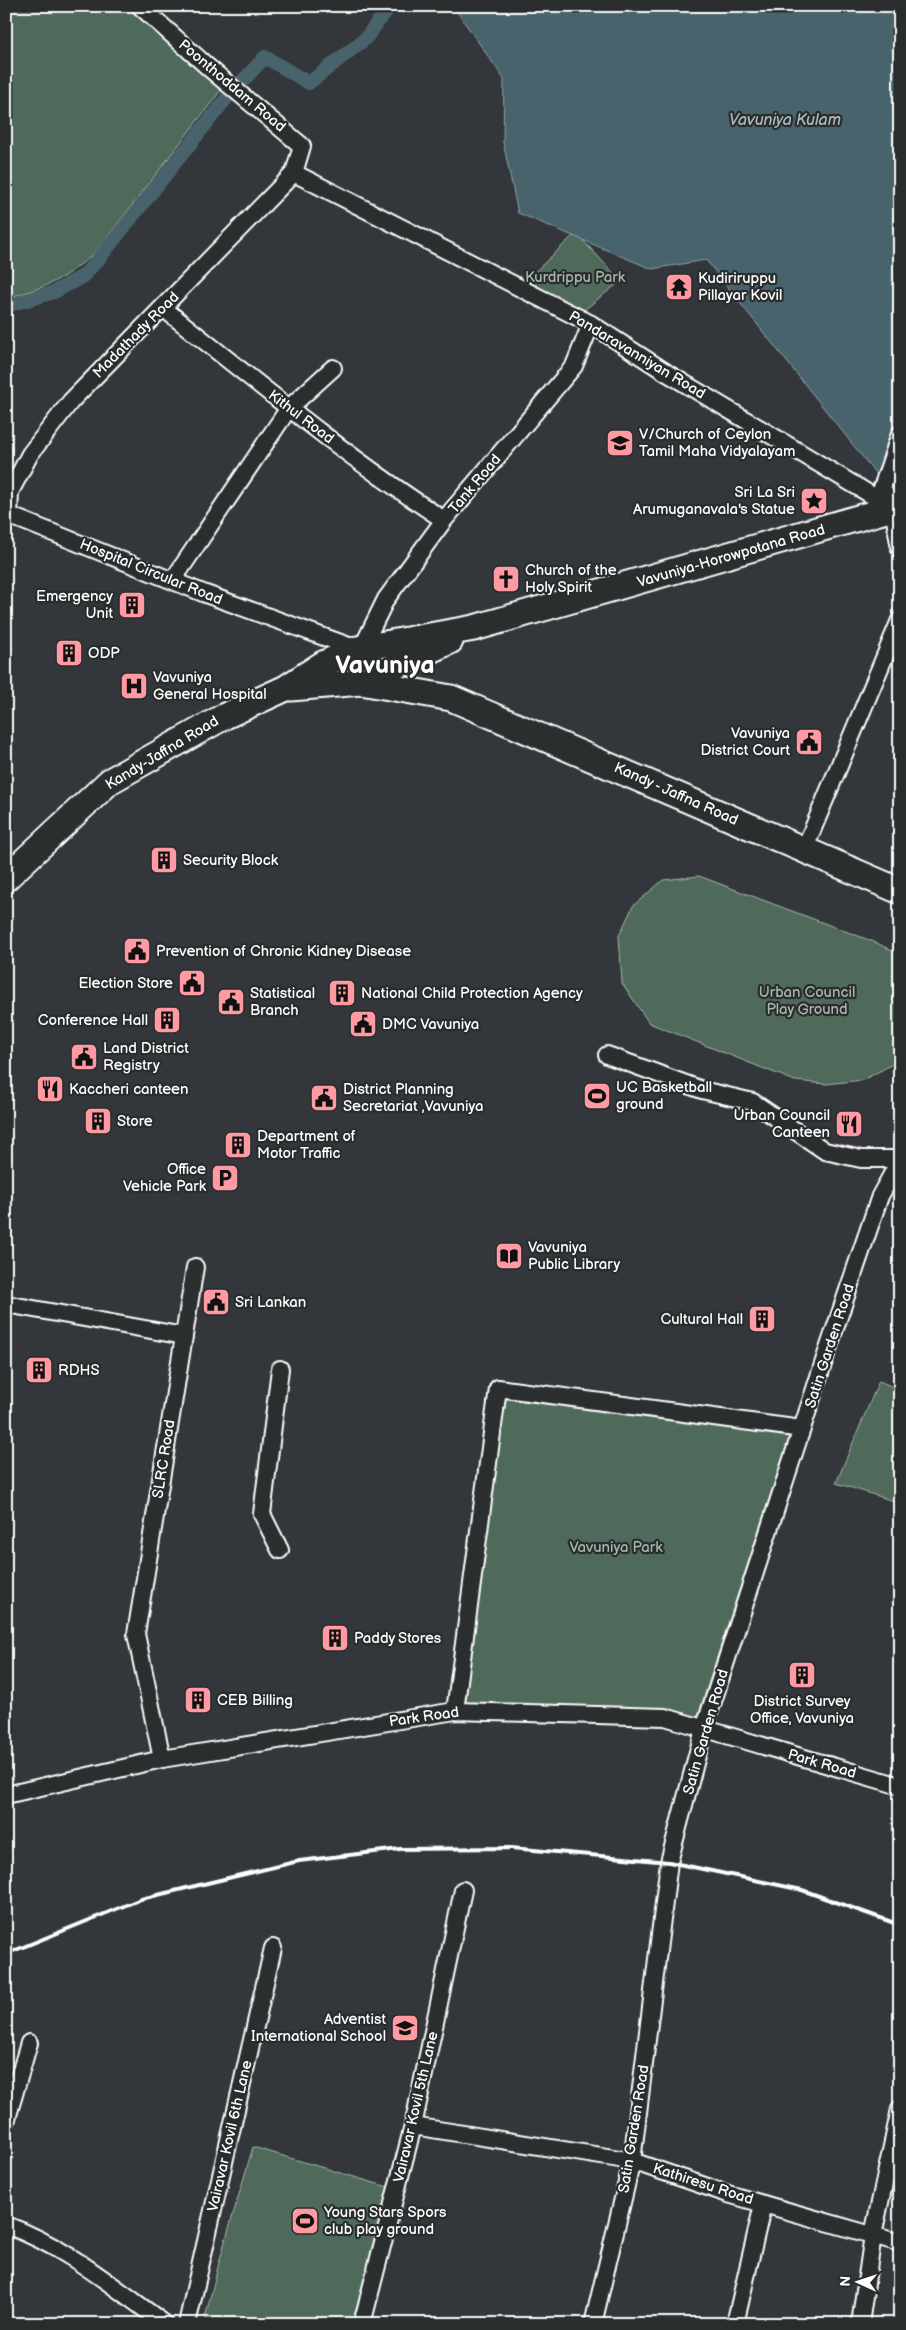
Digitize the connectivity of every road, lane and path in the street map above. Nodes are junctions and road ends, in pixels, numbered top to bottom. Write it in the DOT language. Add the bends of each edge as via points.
graph roads {
  1 [pos="140,6"];
  2 [pos="294,173"];
  3 [pos="163,308"];
  4 [pos="591,324"];
  5 [pos="333,368"];
  6 [pos="289,408"];
  7 [pos="900,434"];
  8 [pos="897,509"];
  9 [pos="7,516"];
  10 [pos="444,520"];
  11 [pos="900,550"];
  12 [pos="173,580"];
  13 [pos="900,620"];
  14 [pos="474,628"];
  15 [pos="297,629"];
  16 [pos="360,648"];
  17 [pos="430,650"];
  18 [pos="334,660"];
  19 [pos="396,666"];
  20 [pos="361,682"];
  21 [pos="286,688"];
  22 [pos="442,692"];
  23 [pos="804,850"];
  24 [pos="6,878"];
  25 [pos="900,891"];
  26 [pos="608,1056"];
  27 [pos="900,1160"];
  28 [pos="195,1267"];
  29 [pos="6,1304"];
  30 [pos="184,1336"];
  31 [pos="280,1369"];
  32 [pos="802,1429"];
  33 [pos="280,1550"];
  34 [pos="456,1711"];
  35 [pos="704,1729"];
  36 [pos="162,1759"];
  37 [pos="900,1786"];
  38 [pos="6,1795"];
  39 [pos="463,1890"];
  40 [pos="273,1948"];
  41 [pos="28,2043"];
  42 [pos="900,2109"];
  43 [pos="6,2122"];
  44 [pos="413,2126"];
  45 [pos="632,2161"];
  46 [pos="763,2204"];
  47 [pos="6,2225"];
  48 [pos="873,2235"];
  49 [pos="900,2243"];
  50 [pos="165,2324"];
  51 [pos="187,2324"];
  52 [pos="362,2324"];
  53 [pos="593,2324"];
  54 [pos="735,2324"];
  55 [pos="860,2324"];
  1 -- 2 [label="street, Poonthoddam Road" via="302,146"];
  2 -- 3 [label="street, Madathady Road"];
  2 -- 4 [label="street, Pandaravanniyan Road"];
  3 -- 6 [label="street, Kithul Road"];
  3 -- 9 [label="street, Madathady Road" via="71,401 30,454 10,492"];
  4 -- 8 [label="street, Pandaravanniyan Road" via="667,373"];
  4 -- 10 [label="street, Tank Road" via="574,366"];
  5 -- 6 [label="street"];
  6 -- 10 [label="street, Kithul Road" via="397,490"];
  6 -- 12 [label="street"];
  7 -- 8 [label="street" via="882,488"];
  8 -- 11 [label="street"];
  8 -- 14 [label="highway, Vavuniya-Horowpotana Road"];
  9 -- 12 [label="street, Hospital Circular Road"];
  10 -- 16 [label="street, Tank Road" via="386,599"];
  12 -- 15 [label="street, Hospital Circular Road"];
  13 -- 23 [label="street"];
  14 -- 16 [label="highway, Vavuniya-Horowpotana Road"];
  14 -- 17 [label="highway, Vavuniya-Horowpotana Road"];
  15 -- 16 [label="street, Hospital Circular Road"];
  15 -- 18 [label="street, Hospital Circular Road"];
  16 -- 18 [label="highway, Kandy-Jaffna Road"];
  16 -- 19 [label="highway, Kandy - Jaffna Road"];
  17 -- 19 [label="highway, Vavuniya-Horowpotana Road"];
  17 -- 22 [label="highway" via="428,676"];
  18 -- 20 [label="highway, Hospital Circular Road"];
  18 -- 21 [label="highway, Kandy-Jaffna Road"];
  19 -- 20 [label="highway, Vavuniya-Horowpotana Road"];
  19 -- 22 [label="highway, Kandy - Jaffna Road"];
  20 -- 21 [label="highway, Kandy-Jaffna Road"];
  20 -- 22 [label="highway, Kandy - Jaffna Road"];
  21 -- 24 [label="highway, Kandy-Jaffna Road" via="225,716 110,781"];
  22 -- 23 [label="highway, Kandy - Jaffna Road"];
  23 -- 25 [label="highway, Kandy - Jaffna Road"];
  26 -- 27 [label="street" via="702,1090 753,1102 825,1151 862,1159"];
  27 -- 32 [label="street, Satin Garden Road" via="880,1196"];
  28 -- 30 [label="street, SLRC Road"];
  29 -- 30 [label="street"];
  30 -- 36 [label="street, SLRC Road" via="136,1634"];
  31 -- 33 [label="street" via="262,1514"];
  32 -- 34 [label="street" via="498,1388"];
  32 -- 35 [label="street, Satin Garden Road"];
  34 -- 35 [label="street, Park Road" via="664,1718"];
  34 -- 36 [label="street, Park Road"];
  35 -- 37 [label="street, Park Road"];
  35 -- 45 [label="street, Satin Garden Road" via="669,1862"];
  36 -- 38 [label="street, Park Road"];
  39 -- 44 [label="street, Vairavar Kovil 5th Lane"];
  40 -- 51 [label="street, Vairavar Kovil 6th Lane"];
  41 -- 43 [label="street"];
  42 -- 48 [label="street"];
  44 -- 45 [label="street, Kathiresu Road"];
  44 -- 52 [label="street, Vairavar Kovil 5th Lane"];
  45 -- 46 [label="street, Kathiresu Road"];
  45 -- 53 [label="street, Satin Garden Road"];
  46 -- 48 [label="street, Kathiresu Road"];
  46 -- 54 [label="street"];
  47 -- 50 [label="street" via="59,2249"];
  48 -- 49 [label="street, Kathiresu Road"];
  48 -- 55 [label="street"];
}
